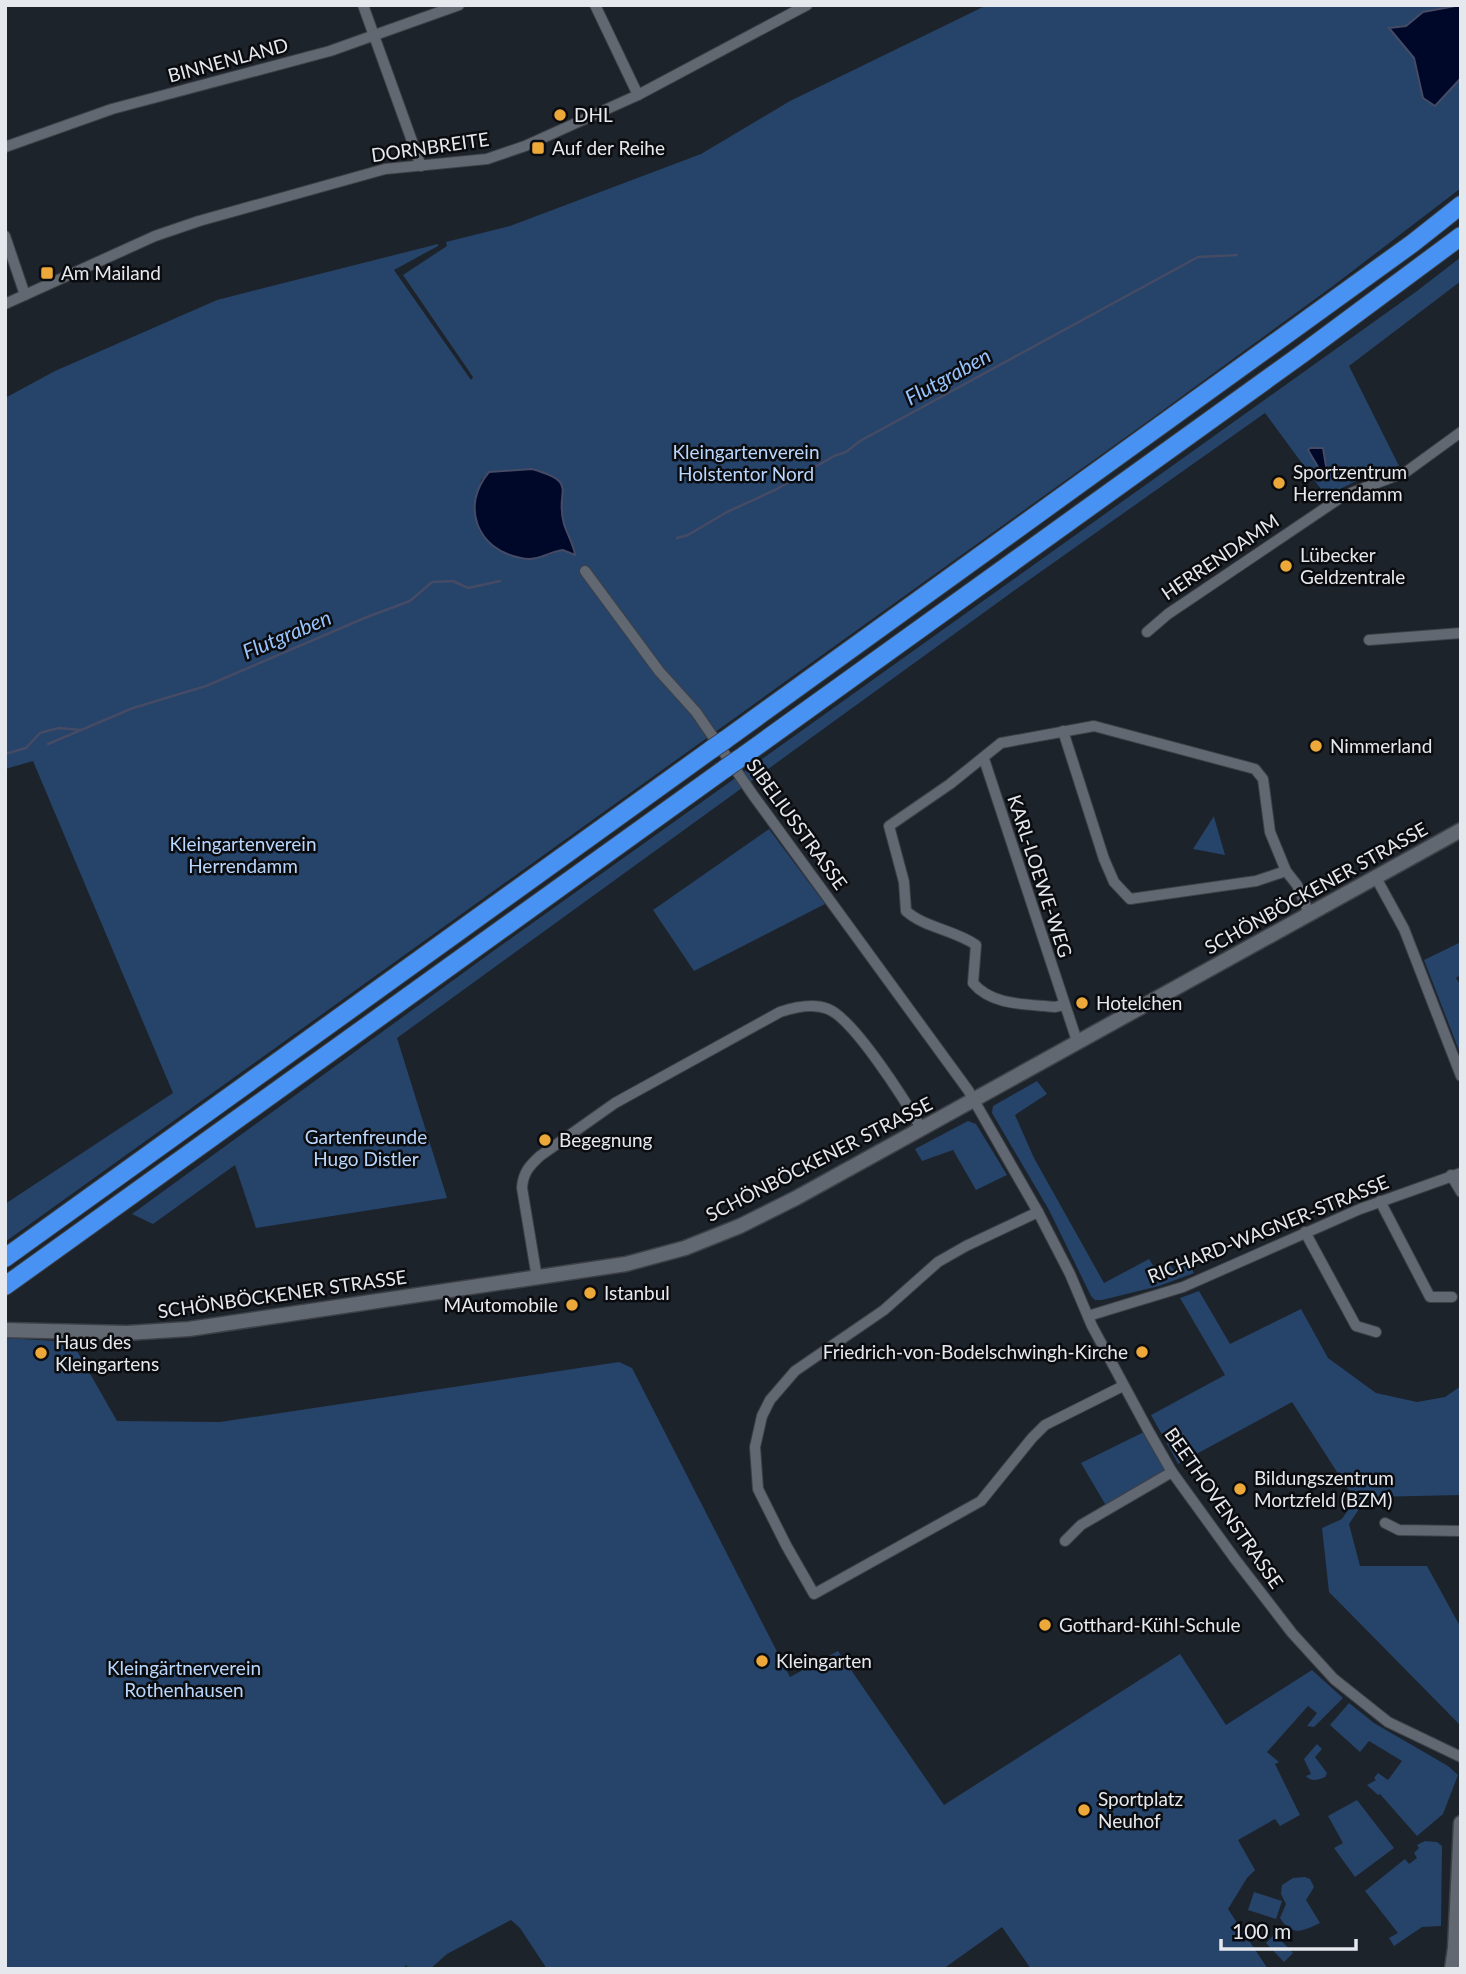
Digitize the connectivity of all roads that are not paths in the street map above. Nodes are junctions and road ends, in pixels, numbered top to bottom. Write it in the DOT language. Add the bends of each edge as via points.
graph roads {
  1 [pos="363,5"];
  2 [pos="460,5"];
  3 [pos="595,5"];
  4 [pos="807,5"];
  5 [pos="375,37"];
  6 [pos="638,94"];
  7 [pos="5,146"];
  8 [pos="421,166"];
  9 [pos="1461,205"];
  10 [pos="5,236"];
  11 [pos="1461,236"];
  12 [pos="25,295"];
  13 [pos="5,304"];
  14 [pos="1461,432"];
  15 [pos="585,571"];
  16 [pos="1146,632"];
  17 [pos="1461,633"];
  18 [pos="1369,640"];
  19 [pos="1063,731"];
  20 [pos="984,759"];
  21 [pos="1461,830"];
  22 [pos="1286,871"];
  23 [pos="1375,876"];
  24 [pos="1308,913"];
  25 [pos="1064,1005"];
  26 [pos="1077,1041"];
  27 [pos="1461,1076"];
  28 [pos="973,1101"];
  29 [pos="920,1128"];
  30 [pos="1456,1174"];
  31 [pos="1461,1192"];
  32 [pos="1380,1200"];
  33 [pos="1038,1212"];
  34 [pos="1305,1232"];
  35 [pos="5,1258"];
  36 [pos="537,1278"];
  37 [pos="5,1286"];
  38 [pos="1452,1297"];
  39 [pos="1088,1316"];
  40 [pos="5,1330"];
  41 [pos="1376,1332"];
  42 [pos="1123,1386"];
  43 [pos="1172,1472"];
  44 [pos="1385,1523"];
  45 [pos="1461,1531"];
  46 [pos="1065,1541"];
  47 [pos="1461,1758"];
  48 [pos="1461,1823"];
  49 [pos="1455,1967"];
  1 -- 5 [label="street"];
  2 -- 5 [label="street, BINNENLAND"];
  3 -- 6 [label="street"];
  4 -- 6 [label="street, DORNBREITE"];
  5 -- 7 [label="street, BINNENLAND" via="112,109"];
  5 -- 8 [label="street"];
  6 -- 8 [label="street, DORNBREITE" via="487,159"];
  8 -- 12 [label="street, DORNBREITE" via="385,169 199,221"];
  9 -- 35 [label="highway" via="1070,493"];
  10 -- 12 [label="street"];
  11 -- 37 [label="highway"];
  12 -- 13 [label="street, DORNBREITE"];
  14 -- 16 [label="street, HERRENDAMM" via="1406,472 1343,496"];
  15 -- 28 [label="street, SIBELIUSSTRASSE" via="659,671 696,712"];
  17 -- 18 [label="street"];
  19 -- 20 [label="street" via="1001,743"];
  19 -- 22 [label="street" via="1094,726 1255,769 1263,779 1270,832"];
  19 -- 22 [label="street" via="1104,859 1114,883 1130,899 1256,881"];
  20 -- 25 [label="street, KARL-LOEWE-WEG"];
  20 -- 25 [label="street" via="889,826 904,881 906,911 976,945 973,984 981,993"];
  21 -- 23 [label="main road, SCHÖNBÖCKENER STRASSE"];
  22 -- 24 [label="street"];
  23 -- 24 [label="main road, SCHÖNBÖCKENER STRASSE"];
  23 -- 27 [label="street" via="1409,940"];
  24 -- 26 [label="main road, SCHÖNBÖCKENER STRASSE"];
  25 -- 26 [label="street, KARL-LOEWE-WEG"];
  26 -- 28 [label="main road, SCHÖNBÖCKENER STRASSE"];
  28 -- 29 [label="main road, SCHÖNBÖCKENER STRASSE"];
  28 -- 33 [label="street, BEETHOVENSTRASSE"];
  29 -- 36 [label="main road, SCHÖNBÖCKENER STRASSE" via="787,1202 685,1248 626,1264"];
  29 -- 36 [label="street" via="881,1066 844,1020 830,1009 816,1006 780,1012 625,1098 529,1166 522,1188"];
  30 -- 31 [label="street"];
  30 -- 32 [label="street, RICHARD-WAGNER-STRASSE"];
  32 -- 34 [label="street, RICHARD-WAGNER-STRASSE"];
  32 -- 38 [label="street" via="1430,1297"];
  33 -- 39 [label="street, BEETHOVENSTRASSE"];
  33 -- 42 [label="street" via="939,1262 884,1310 795,1371 769,1400 762,1416 755,1447 758,1489 814,1594 981,1501 1045,1425"];
  34 -- 39 [label="street, RICHARD-WAGNER-STRASSE" via="1183,1287"];
  34 -- 41 [label="street" via="1356,1326"];
  36 -- 40 [label="main road, SCHÖNBÖCKENER STRASSE" via="189,1329 127,1333"];
  39 -- 42 [label="street, BEETHOVENSTRASSE"];
  42 -- 43 [label="street, BEETHOVENSTRASSE"];
  43 -- 46 [label="street" via="1081,1525"];
  43 -- 47 [label="street, BEETHOVENSTRASSE" via="1285,1624 1334,1679 1388,1721"];
  44 -- 45 [label="street" via="1399,1530"];
  48 -- 49 [label="main road"];
}
